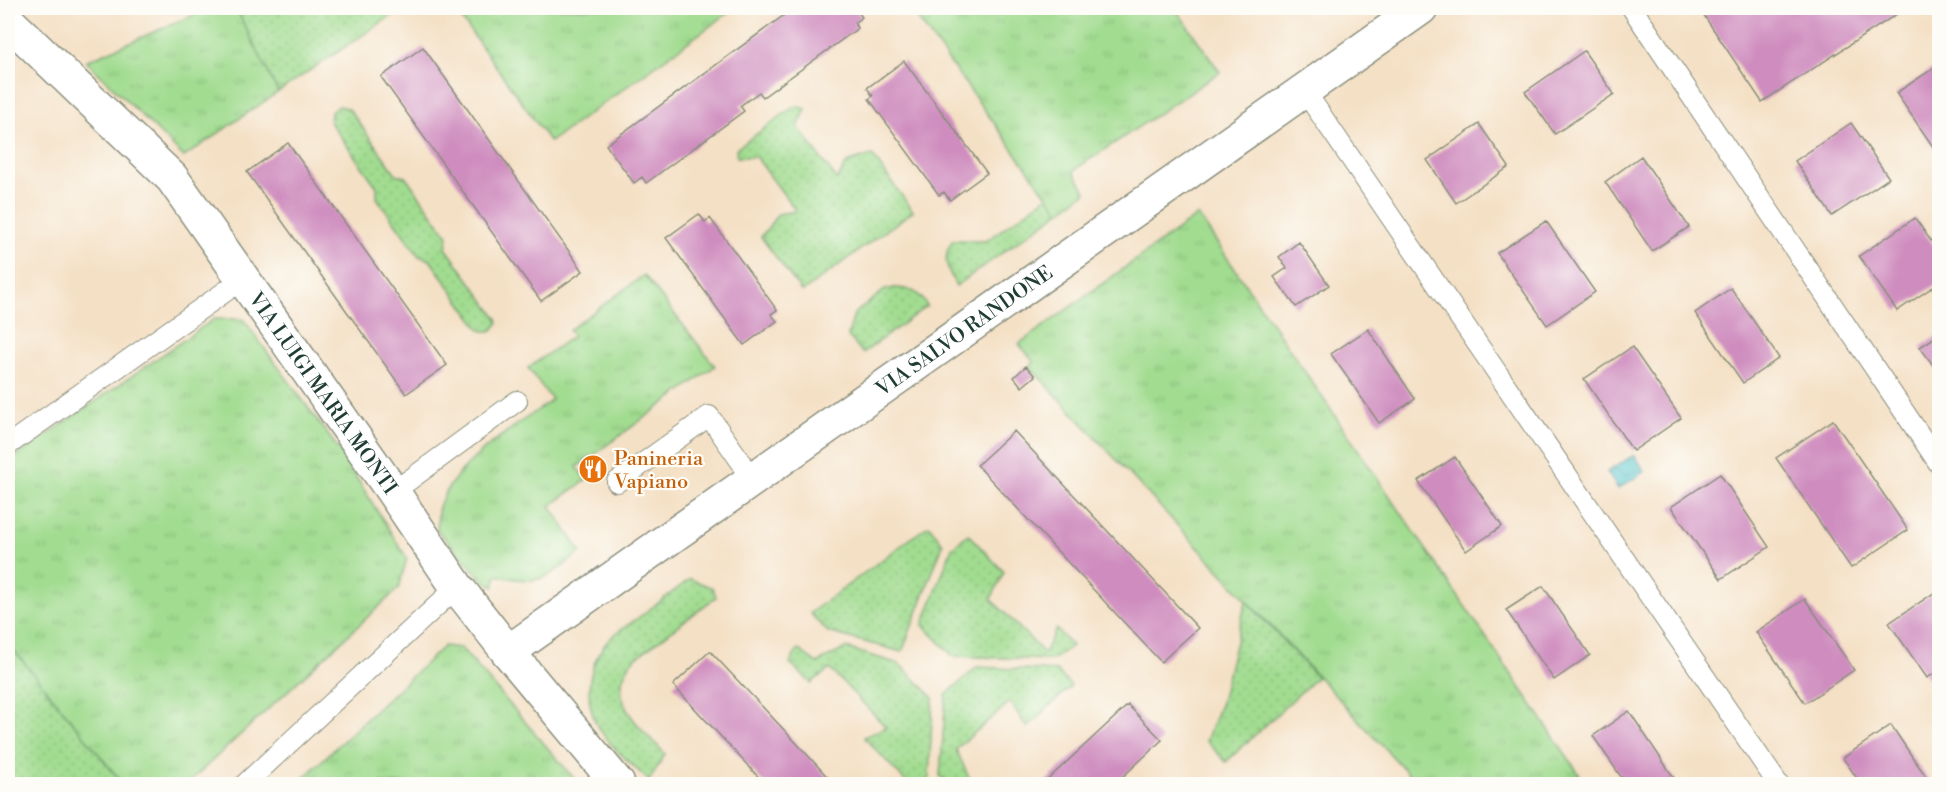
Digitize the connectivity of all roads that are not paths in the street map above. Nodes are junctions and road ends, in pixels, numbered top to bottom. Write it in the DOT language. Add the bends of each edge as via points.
graph roads {
  1 [pos="1421,8"];
  2 [pos="1632,8"];
  3 [pos="8,21"];
  4 [pos="1304,90"];
  5 [pos="243,279"];
  6 [pos="517,400"];
  7 [pos="8,445"];
  8 [pos="1940,465"];
  9 [pos="753,479"];
  10 [pos="617,482"];
  11 [pos="393,492"];
  12 [pos="457,587"];
  13 [pos="508,652"];
  14 [pos="245,784"];
  15 [pos="618,784"];
  16 [pos="1779,784"];
  1 -- 4 [label="street, VIA SALVO RANDONE"];
  2 -- 8 [label="lane"];
  3 -- 5 [label="street, VIA LUIGI MARIA MONTI" via="172,178"];
  4 -- 9 [label="street, VIA SALVO RANDONE"];
  4 -- 16 [label="lane"];
  5 -- 7 [label="lane"];
  5 -- 11 [label="street, VIA LUIGI MARIA MONTI"];
  6 -- 11 [label="lane"];
  9 -- 10 [label="lane" via="709,416"];
  9 -- 13 [label="street, VIA SALVO RANDONE"];
  11 -- 12 [label="street, VIA LUIGI MARIA MONTI"];
  12 -- 13 [label="street, VIA LUIGI MARIA MONTI"];
  12 -- 14 [label="lane"];
  13 -- 15 [label="street, VIA LUIGI MARIA MONTI"];
}
